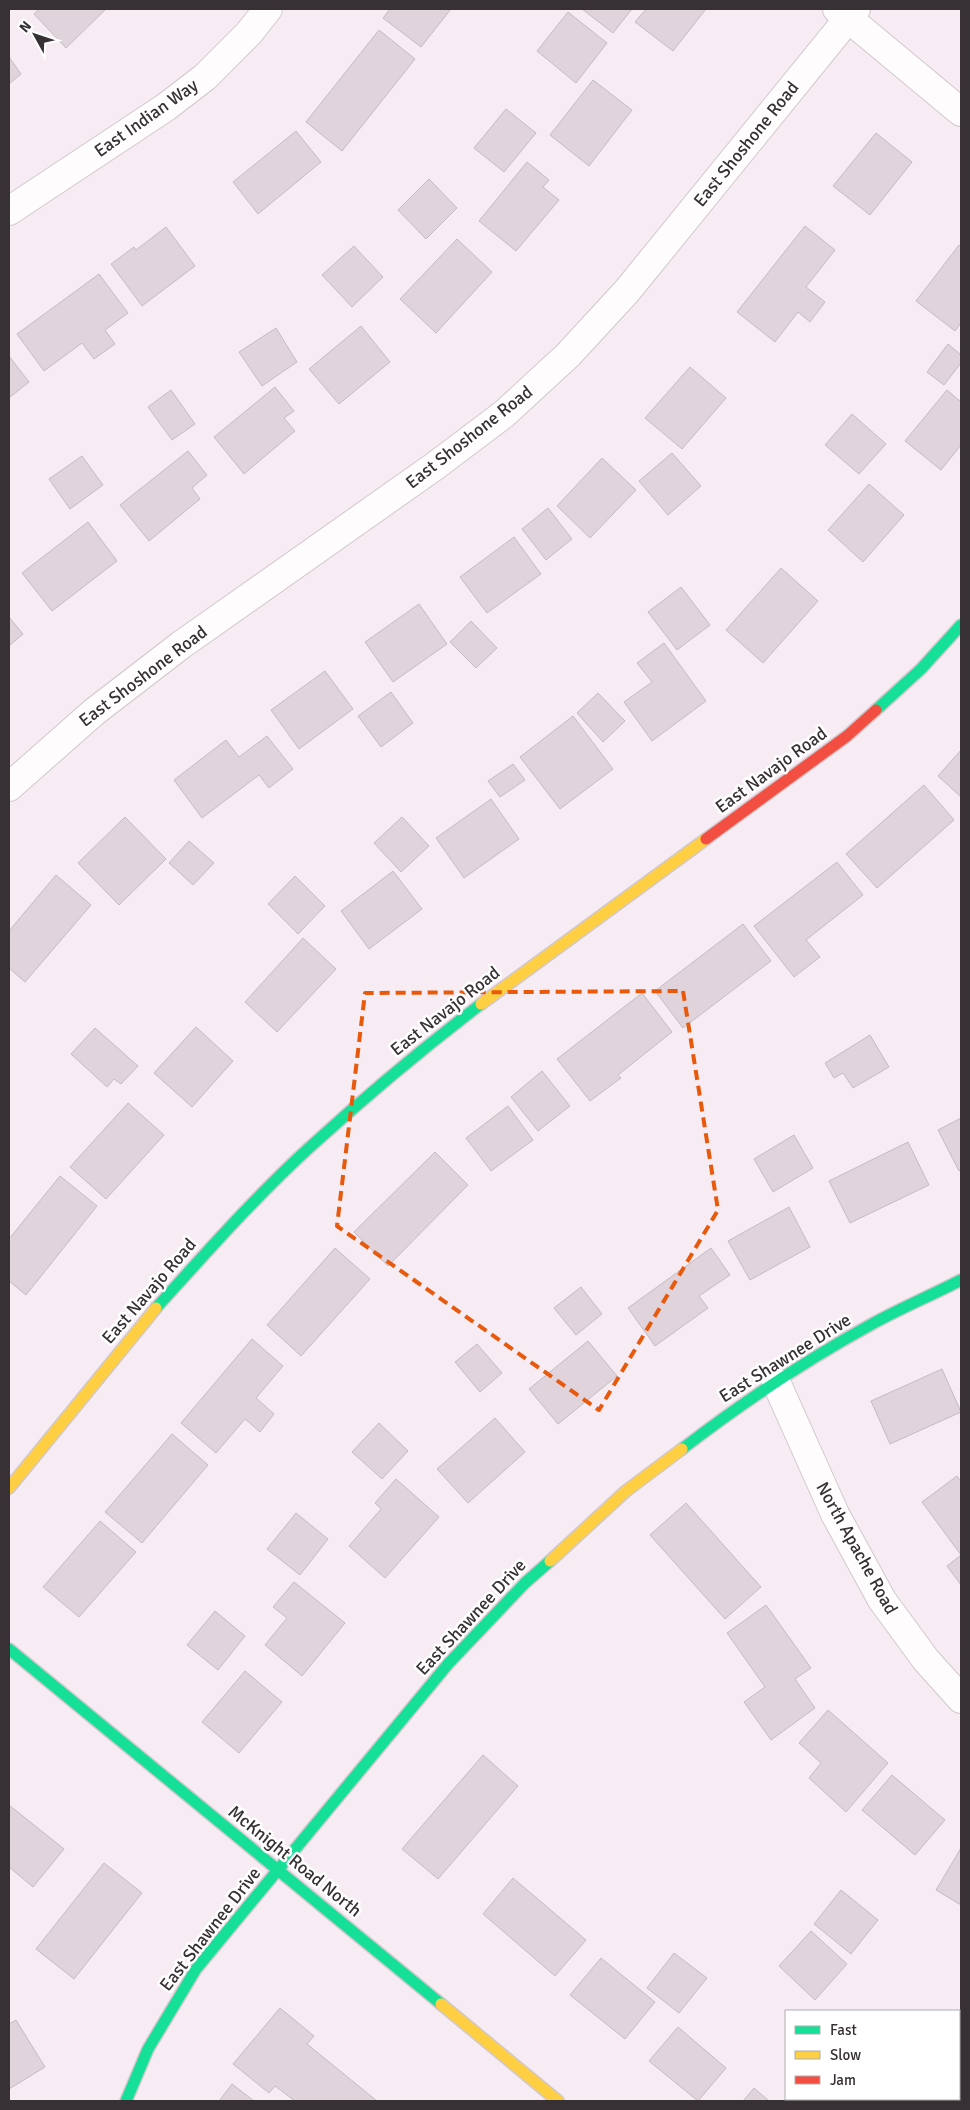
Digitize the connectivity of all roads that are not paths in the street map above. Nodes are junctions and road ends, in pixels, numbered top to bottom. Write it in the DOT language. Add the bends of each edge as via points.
graph roads {
  1 [pos="268,9"];
  2 [pos="847,12"];
  3 [pos="961,112"];
  4 [pos="9,210"];
  5 [pos="961,625"];
  6 [pos="9,786"];
  7 [pos="961,1280"];
  8 [pos="776,1382"];
  9 [pos="9,1488"];
  10 [pos="9,1649"];
  11 [pos="961,1700"];
  12 [pos="279,1870"];
  13 [pos="126,2101"];
  14 [pos="558,2101"];
  1 -- 4 [label="street, East Indian Way" via="205,77 166,107"];
  2 -- 3 [label="street"];
  2 -- 6 [label="street, East Shoshone Road" via="627,291 568,355 512,407 435,466 181,646 94,712"];
  5 -- 9 [label="street, East Navajo Road" via="921,669 848,736 513,980 411,1058 309,1148 230,1226 146,1318"];
  7 -- 8 [label="street, East Shawnee Drive" via="872,1324"];
  8 -- 11 [label="street, North Apache Road" via="835,1514 882,1600 926,1660"];
  8 -- 12 [label="street, East Shawnee Drive" via="724,1416 626,1491 525,1583 448,1664"];
  10 -- 12 [label="street, McKnight Road North"];
  12 -- 13 [label="street, East Shawnee Drive" via="196,1969 162,2020"];
  12 -- 14 [label="street, McKnight Road North"];
}
